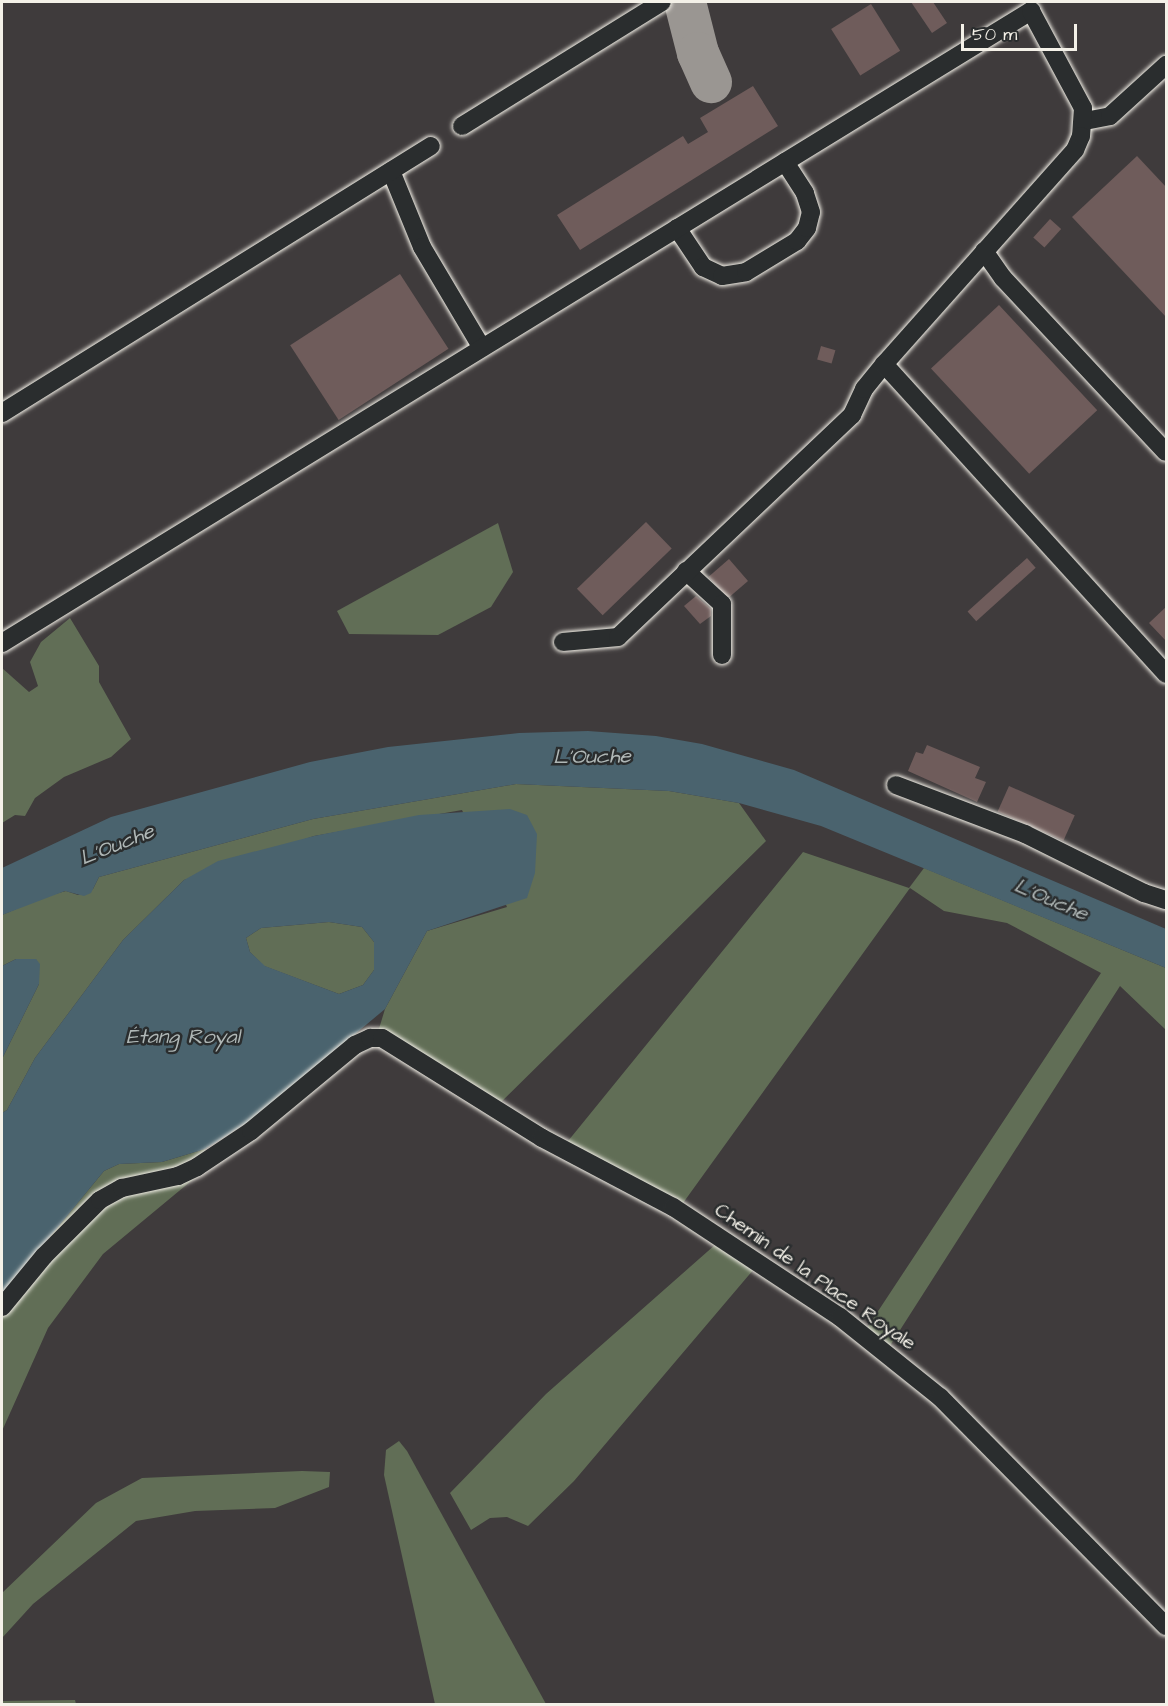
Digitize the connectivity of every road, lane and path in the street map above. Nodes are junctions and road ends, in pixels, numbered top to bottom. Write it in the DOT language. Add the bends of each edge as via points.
graph roads {
  1 [pos="662,2"];
  2 [pos="1167,65"];
  3 [pos="1085,121"];
  4 [pos="462,126"];
  5 [pos="431,146"];
  6 [pos="785,162"];
  7 [pos="391,171"];
  8 [pos="677,228"];
  9 [pos="984,251"];
  10 [pos="482,348"];
  11 [pos="884,364"];
  12 [pos="2,413"];
  13 [pos="1167,452"];
  14 [pos="686,571"];
  15 [pos="563,642"];
  16 [pos="2,643"];
  17 [pos="722,655"];
  18 [pos="1167,674"];
  19 [pos="896,785"];
  20 [pos="1167,900"];
  21 [pos="2,1307"];
  22 [pos="1167,1626"];
  1 -- 4 [label="lane"];
  2 -- 3 [label="lane" via="1110,116"];
  3 -- 6 [label="lane" via="1083,108 1031,11"];
  3 -- 9 [label="lane" via="1075,150"];
  5 -- 7 [label="lane"];
  6 -- 8 [label="lane"];
  6 -- 8 [label="lane" via="805,193 811,213 807,228 797,241 740,275 722,276 703,267"];
  7 -- 10 [label="lane" via="422,247"];
  7 -- 12 [label="lane"];
  8 -- 10 [label="lane"];
  9 -- 11 [label="lane"];
  9 -- 13 [label="lane" via="1003,278"];
  10 -- 16 [label="lane"];
  11 -- 14 [label="lane" via="864,389 852,415"];
  11 -- 18 [label="lane"];
  14 -- 15 [label="lane" via="618,637"];
  14 -- 17 [label="lane" via="722,604"];
  19 -- 20 [label="lane" via="1025,834 1144,893"];
  21 -- 22 [label="lane, Chemin de la Place Royale" via="44,1256 100,1200 122,1188 177,1176 197,1167 251,1131 355,1046 370,1038 382,1038 542,1138 673,1207 857,1330 940,1397"];
}
